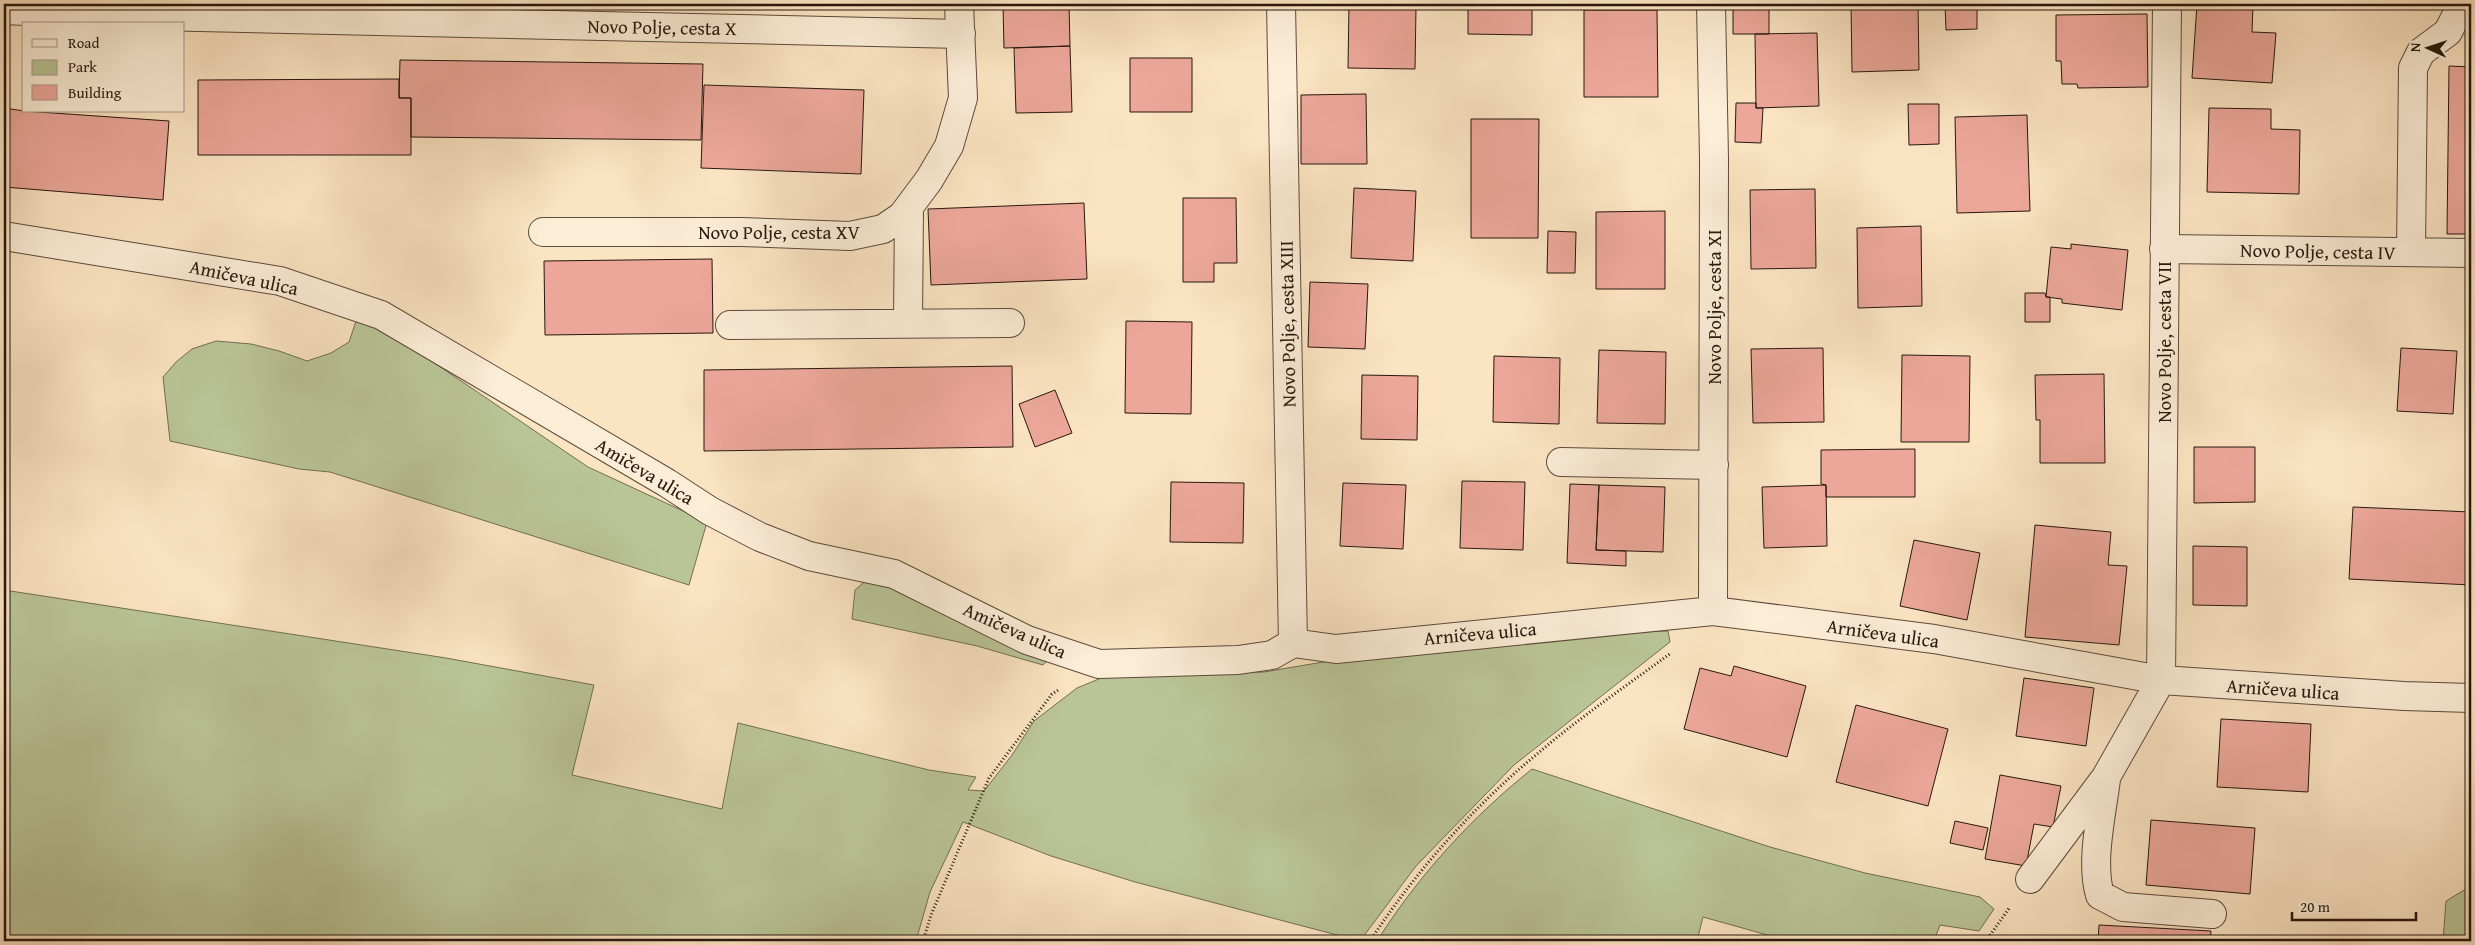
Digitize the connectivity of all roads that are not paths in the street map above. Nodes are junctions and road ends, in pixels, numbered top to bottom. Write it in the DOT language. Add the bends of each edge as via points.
graph roads {
  1 [pos="959,4"];
  2 [pos="1281,4"];
  3 [pos="1711,4"];
  4 [pos="2167,4"];
  5 [pos="2462,4"];
  6 [pos="4,10"];
  7 [pos="961,34"];
  8 [pos="908,207"];
  9 [pos="543,232"];
  10 [pos="4,236"];
  11 [pos="2164,249"];
  12 [pos="2411,252"];
  13 [pos="2471,253"];
  14 [pos="908,322"];
  15 [pos="1010,323"];
  16 [pos="730,325"];
  17 [pos="1561,462"];
  18 [pos="1714,465"];
  19 [pos="1714,611"];
  20 [pos="1293,643"];
  21 [pos="2161,680"];
  22 [pos="2471,698"];
  23 [pos="2106,777"];
  24 [pos="2030,879"];
  25 [pos="2212,914"];
  1 -- 7 [label="street, Novo Polje, cesta XV"];
  2 -- 20 [label="street, Novo Polje, cesta XIII"];
  3 -- 18 [label="street, Novo Polje, cesta XI"];
  4 -- 11 [label="street, Novo Polje, cesta VII"];
  5 -- 12 [label="street" via="2448,32 2421,52 2413,68"];
  6 -- 7 [label="street, Novo Polje, cesta X" via="118,16"];
  7 -- 8 [label="street, Novo Polje, cesta XV" via="963,98 949,146"];
  8 -- 9 [label="street, Novo Polje, cesta XV" via="902,216 882,229 850,236 742,232"];
  8 -- 14 [label="street"];
  10 -- 20 [label="street, Amičeva ulica" via="280,281 381,315 710,511 760,537 809,556 894,574 1027,640 1099,664 1238,660 1272,655"];
  11 -- 12 [label="street, Novo Polje, cesta IV"];
  11 -- 21 [label="street, Novo Polje, cesta VII"];
  12 -- 13 [label="street, Novo Polje, cesta IV"];
  14 -- 15 [label="street"];
  14 -- 16 [label="street"];
  17 -- 18 [label="street"];
  18 -- 19 [label="street, Novo Polje, cesta XI"];
  19 -- 20 [label="street, Arničeva ulica" via="1336,648"];
  19 -- 21 [label="street, Arničeva ulica" via="1934,639"];
  21 -- 22 [label="street, Arničeva ulica" via="2375,695"];
  21 -- 23 [label="street"];
  23 -- 24 [label="street"];
  23 -- 25 [label="street" via="2096,883 2100,895 2123,907"];
}
